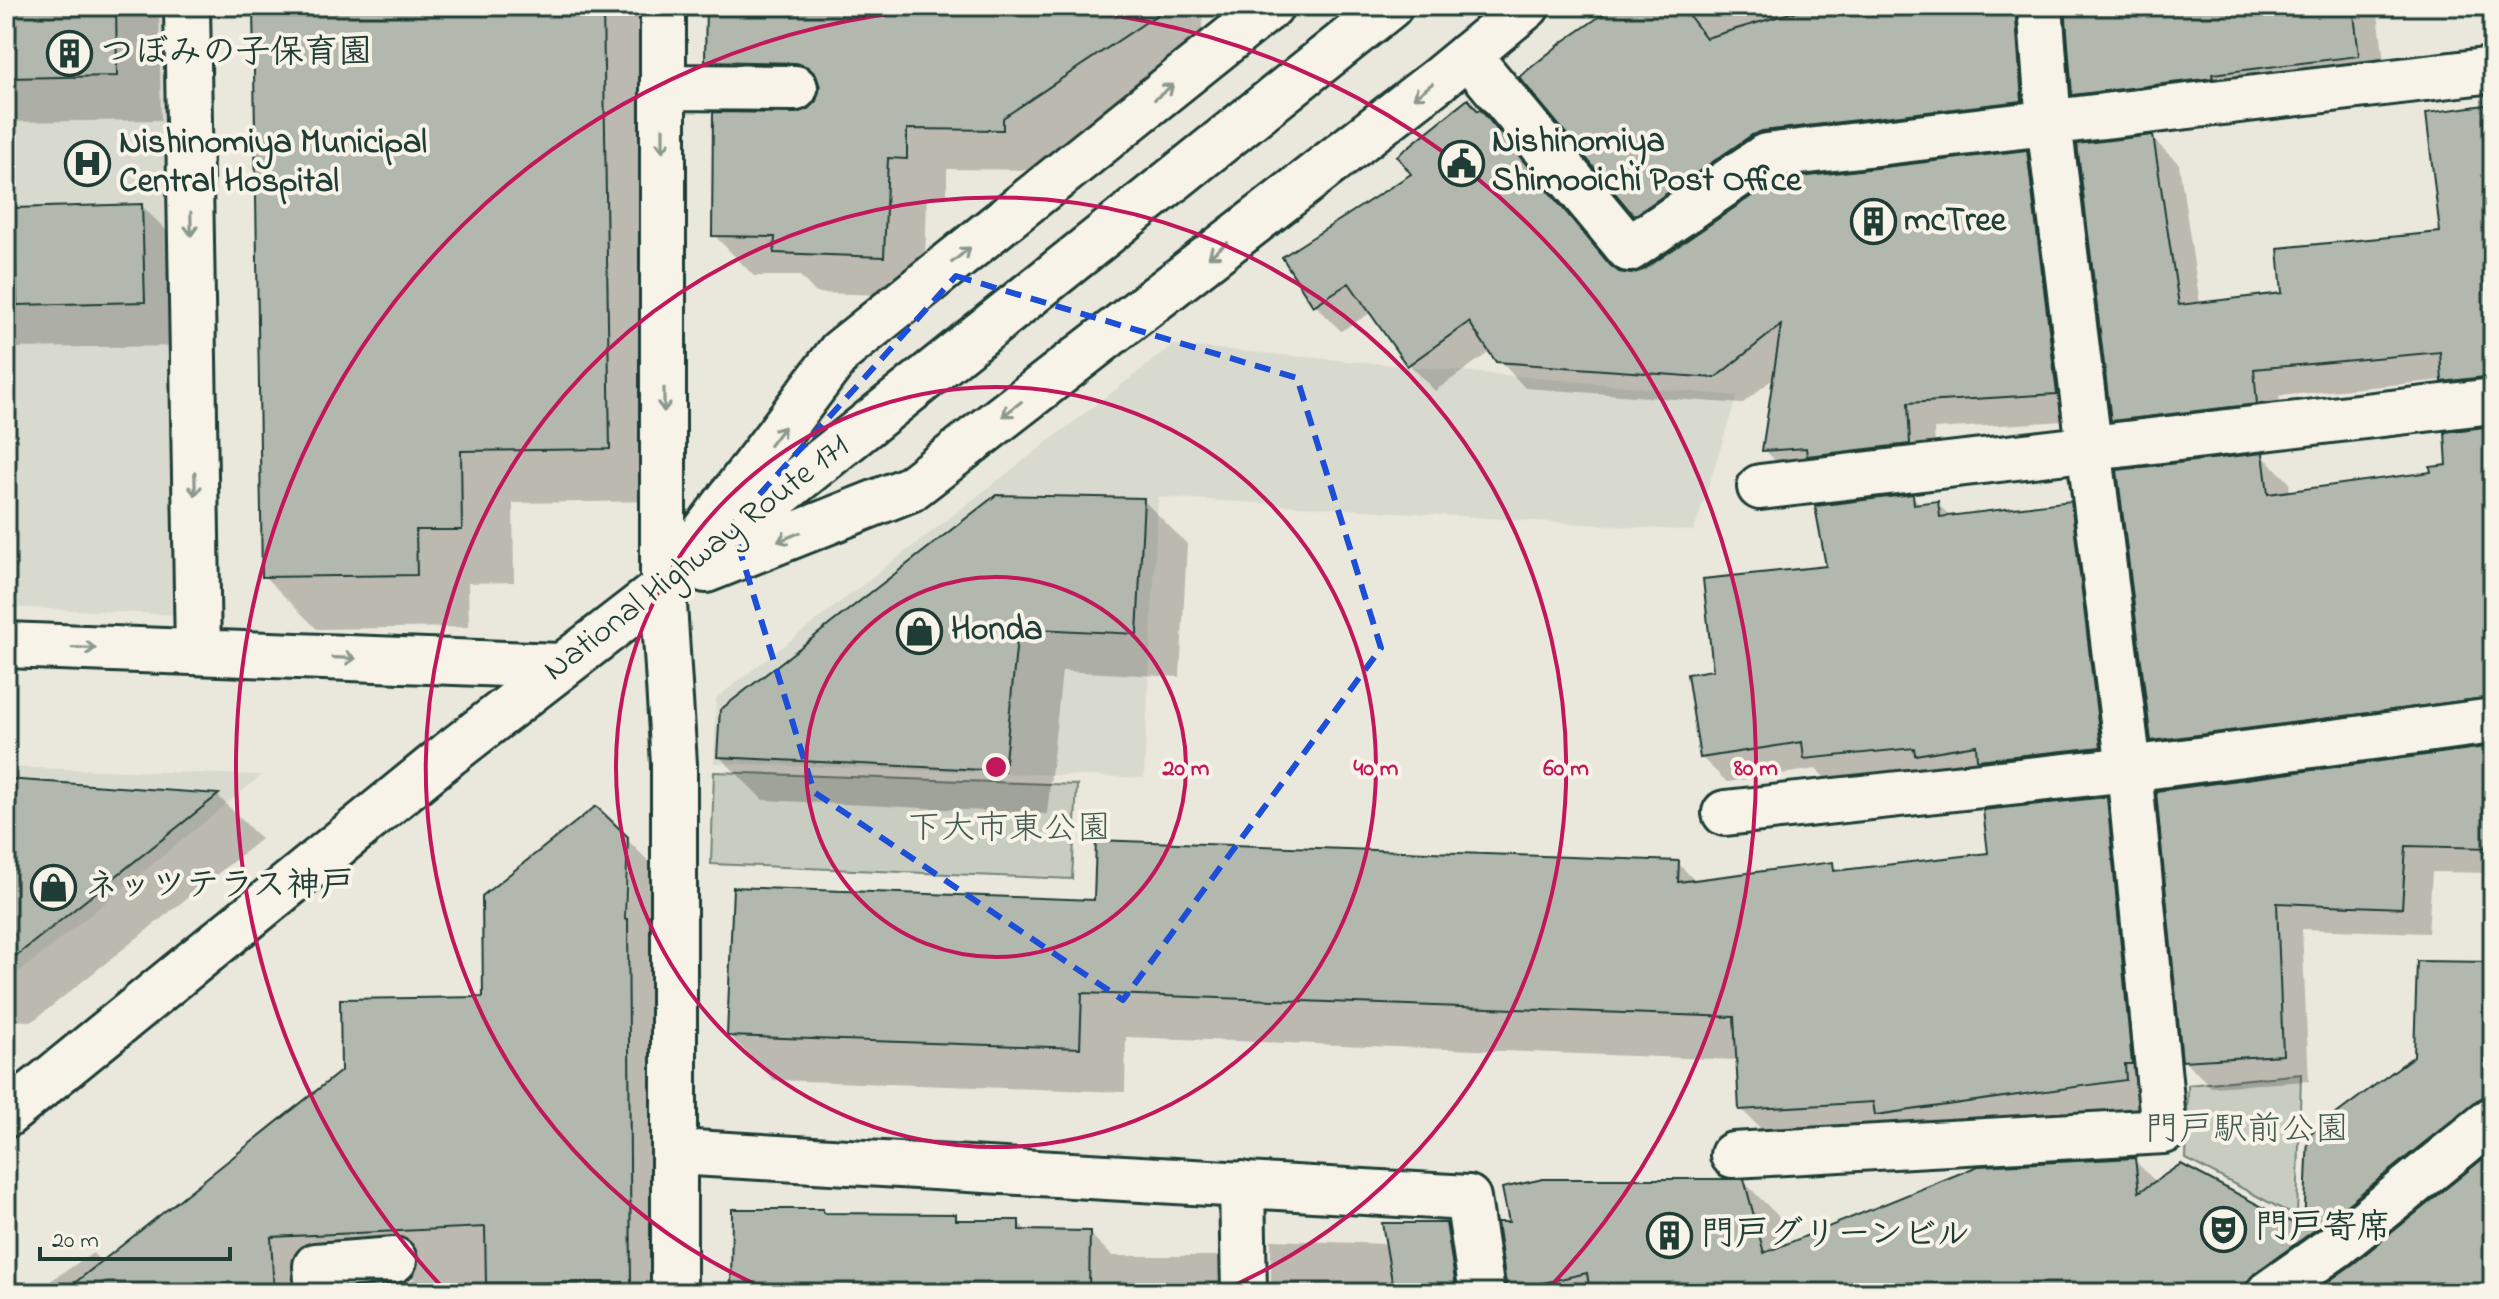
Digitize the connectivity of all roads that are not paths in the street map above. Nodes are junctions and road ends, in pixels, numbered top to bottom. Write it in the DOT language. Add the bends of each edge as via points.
graph roads {
  1 [pos="187,6"];
  2 [pos="663,6"];
  3 [pos="1271,6"];
  4 [pos="1390,6"];
  5 [pos="1527,6"];
  6 [pos="2040,6"];
  7 [pos="1468,55"];
  8 [pos="2493,70"];
  9 [pos="663,87"];
  10 [pos="795,88"];
  11 [pos="2049,123"];
  12 [pos="2493,401"];
  13 [pos="2089,448"];
  14 [pos="1760,487"];
  15 [pos="663,588"];
  16 [pos="6,645"];
  17 [pos="198,652"];
  18 [pos="560,666"];
  19 [pos="2493,721"];
  20 [pos="2129,769"];
  21 [pos="1725,813"];
  22 [pos="6,1115"];
  23 [pos="2493,1119"];
  24 [pos="676,1152"];
  25 [pos="1733,1155"];
  26 [pos="1242,1184"];
  27 [pos="394,1260"];
  28 [pos="318,1293"];
  29 [pos="674,1293"];
  30 [pos="1244,1293"];
  31 [pos="1482,1293"];
  32 [pos="2269,1293"];
  1 -- 17 [label="main road, one-way"];
  2 -- 9 [label="main road"];
  15 -- 3 [label="main road, one-way" via="840,352"];
  4 -- 15 [label="main road, National Highway Route 171"];
  5 -- 7 [label="main road"];
  6 -- 11 [label="main road"];
  7 -- 11 [label="main road" via="1629,249 1766,156"];
  7 -- 15 [label="main road, one-way" via="910,489"];
  8 -- 11 [label="main road"];
  9 -- 10 [label="main road"];
  9 -- 15 [label="main road, one-way"];
  11 -- 13 [label="main road"];
  12 -- 13 [label="main road"];
  13 -- 14 [label="main road"];
  13 -- 20 [label="main road"];
  15 -- 18 [label="main road, National Highway Route 171"];
  15 -- 24 [label="main road" via="674,764"];
  16 -- 17 [label="main road, one-way"];
  17 -- 18 [label="main road, one-way"];
  18 -- 22 [label="main road, National Highway Route 171"];
  19 -- 20 [label="main road"];
  20 -- 21 [label="main road"];
  20 -- 25 [label="main road" via="2164,1131"];
  23 -- 32 [label="main road"];
  24 -- 26 [label="main road"];
  24 -- 29 [label="main road"];
  26 -- 30 [label="main road"];
  26 -- 31 [label="main road" via="1468,1198"];
  27 -- 28 [label="main road" via="316,1266"];
}
